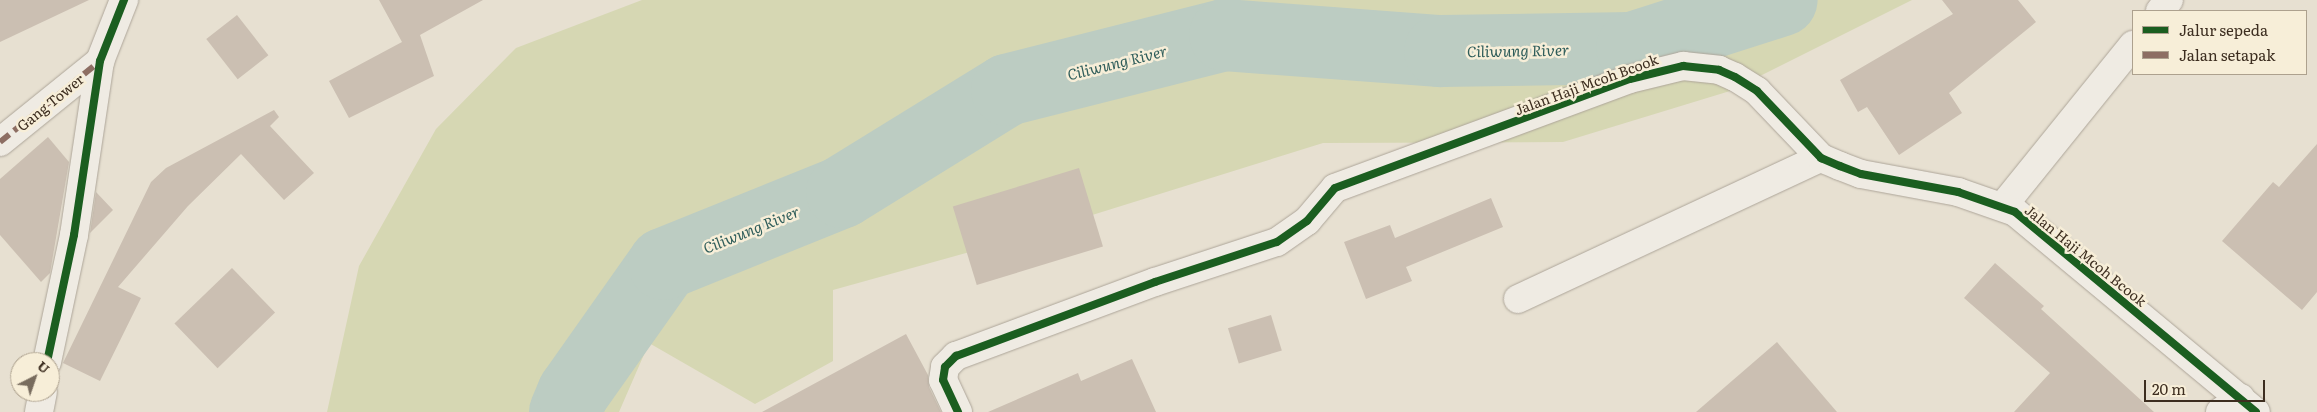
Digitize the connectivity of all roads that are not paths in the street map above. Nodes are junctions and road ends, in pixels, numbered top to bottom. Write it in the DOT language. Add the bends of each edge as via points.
graph roads {
  1 [pos="124,0"];
  2 [pos="2169,0"];
  3 [pos="2161,10"];
  4 [pos="2132,46"];
  5 [pos="100,61"];
  6 [pos="0,142"];
  7 [pos="1821,158"];
  8 [pos="2004,206"];
  9 [pos="1518,299"];
  10 [pos="49,352"];
  11 [pos="2239,407"];
  12 [pos="958,412"];
  1 -- 5 [label="street"];
  2 -- 3 [label="street"];
  4 -- 8 [label="street"];
  5 -- 6 [label="street, Gang Tower"];
  5 -- 10 [label="street" via="74,235"];
  7 -- 8 [label="street, Jalan Haji Mcoh Bcook" via="1862,174 1924,183"];
  7 -- 9 [label="street"];
  7 -- 12 [label="street, Jalan Haji Mcoh Bcook" via="1757,91 1735,77 1703,68 1663,68 1335,188 1307,221 1277,242 1155,282 956,356 949,362 942,380"];
  8 -- 11 [label="street, Jalan Haji Mcoh Bcook"];
}
